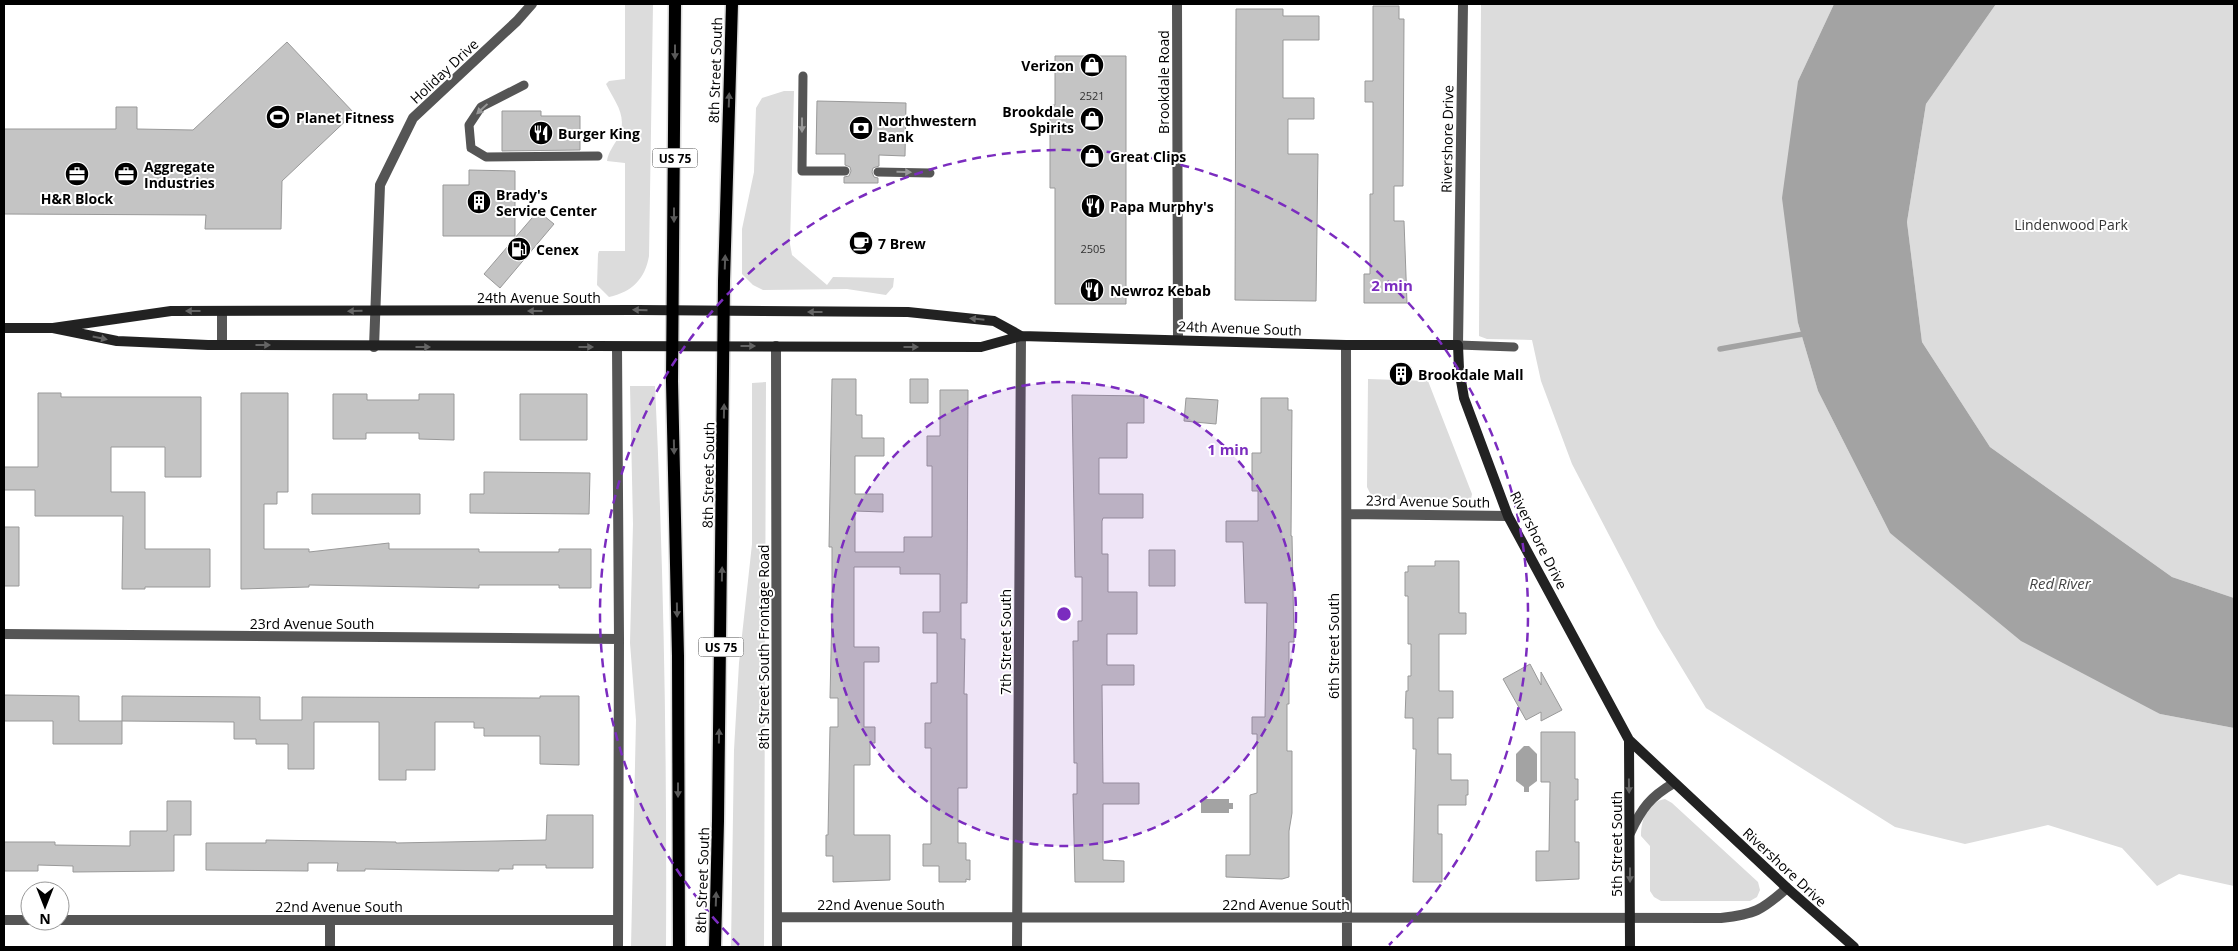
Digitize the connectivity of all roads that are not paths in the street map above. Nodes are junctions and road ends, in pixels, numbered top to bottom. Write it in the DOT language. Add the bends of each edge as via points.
graph roads {
  1 [pos="532,4"];
  2 [pos="675,4"];
  3 [pos="732,4"];
  4 [pos="1177,4"];
  5 [pos="1463,4"];
  6 [pos="803,76"];
  7 [pos="524,85"];
  8 [pos="598,156"];
  9 [pos="845,171"];
  10 [pos="878,172"];
  11 [pos="930,173"];
  12 [pos="376,310"];
  13 [pos="222,311"];
  14 [pos="724,311"];
  15 [pos="674,312"];
  16 [pos="4,328"];
  17 [pos="53,328"];
  18 [pos="1022,336"];
  19 [pos="1178,340"];
  20 [pos="222,345"];
  21 [pos="1346,345"];
  22 [pos="1458,345"];
  23 [pos="673,346"];
  24 [pos="725,346"];
  25 [pos="776,346"];
  26 [pos="374,347"];
  27 [pos="617,347"];
  28 [pos="1514,347"];
  29 [pos="1347,514"];
  30 [pos="1508,516"];
  31 [pos="4,634"];
  32 [pos="619,638"];
  33 [pos="1629,740"];
  34 [pos="1674,783"];
  35 [pos="1630,832"];
  36 [pos="1787,888"];
  37 [pos="777,917"];
  38 [pos="1017,918"];
  39 [pos="1346,918"];
  40 [pos="1630,918"];
  41 [pos="4,920"];
  42 [pos="20,920"];
  43 [pos="70,920"];
  44 [pos="330,920"];
  45 [pos="618,920"];
  46 [pos="330,947"];
  47 [pos="618,947"];
  48 [pos="679,947"];
  49 [pos="715,947"];
  50 [pos="777,947"];
  51 [pos="1017,947"];
  52 [pos="1347,947"];
  53 [pos="1630,947"];
  54 [pos="1854,947"];
  1 -- 12 [label="street, Holiday Drive" via="517,22 413,118 380,184"];
  2 -- 15 [label="main road, 8th Street South / US 75, one-way"];
  14 -- 3 [label="main road, 8th Street South / US 75, one-way"];
  4 -- 19 [label="street, Brookdale Road"];
  5 -- 22 [label="street, Rivershore Drive"];
  6 -- 9 [label="lane, one-way" via="802,171"];
  7 -- 8 [label="lane, one-way" via="481,107 468,125 471,148 486,157"];
  10 -- 11 [label="lane, one-way"];
  12 -- 13 [label="street, 24th Avenue South, one-way"];
  15 -- 12 [label="street, 24th Avenue South, one-way"];
  12 -- 26 [label="street, Holiday Drive"];
  13 -- 17 [label="street, 24th Avenue South, one-way" via="171,312"];
  13 -- 20 [label="street"];
  14 -- 15 [label="street, 24th Avenue South"];
  18 -- 14 [label="street, 24th Avenue South, one-way" via="994,321 908,312"];
  14 -- 24 [label="main road, 8th Street South / US 75"];
  15 -- 23 [label="main road, 8th Street South / US 75"];
  16 -- 17 [label="street, 24th Avenue South"];
  17 -- 20 [label="street, 24th Avenue South, one-way" via="117,341"];
  18 -- 19 [label="street, 24th Avenue South"];
  25 -- 18 [label="street, 24th Avenue South, one-way" via="981,347"];
  18 -- 38 [label="street, 7th Street South"];
  19 -- 21 [label="street, 24th Avenue South"];
  20 -- 26 [label="street, 24th Avenue South, one-way"];
  21 -- 22 [label="street, 24th Avenue South"];
  21 -- 29 [label="street, 6th Street South"];
  22 -- 28 [label="lane"];
  22 -- 30 [label="street, Rivershore Drive" via="1458,370 1464,398"];
  23 -- 24 [label="street, 24th Avenue South"];
  23 -- 27 [label="street, 24th Avenue South"];
  23 -- 48 [label="main road, 8th Street South / US 75, one-way"];
  24 -- 25 [label="street, 24th Avenue South, one-way"];
  49 -- 24 [label="main road, 8th Street South / US 75, one-way"];
  25 -- 37 [label="street, 8th Street South Frontage Road"];
  26 -- 27 [label="street, 24th Avenue South, one-way"];
  27 -- 32 [label="street"];
  29 -- 30 [label="street, 23rd Avenue South"];
  29 -- 39 [label="street, 6th Street South"];
  30 -- 33 [label="street, Rivershore Drive"];
  31 -- 32 [label="street, 23rd Avenue South"];
  32 -- 45 [label="street"];
  33 -- 34 [label="street, Rivershore Drive"];
  33 -- 35 [label="street, 5th Street South, one-way"];
  34 -- 35 [label="street" via="1641,809"];
  34 -- 36 [label="street, Rivershore Drive"];
  35 -- 40 [label="street, 5th Street South, one-way"];
  36 -- 40 [label="street, 22nd Avenue South" via="1750,914 1721,918"];
  36 -- 54 [label="street, Rivershore Drive"];
  37 -- 38 [label="street, 22nd Avenue South"];
  37 -- 50 [label="street, 8th Street South Frontage Road"];
  38 -- 39 [label="street, 22nd Avenue South"];
  38 -- 51 [label="street, 7th Street South"];
  39 -- 40 [label="street, 22nd Avenue South"];
  39 -- 52 [label="street, 6th Street South"];
  40 -- 53 [label="street, 5th Street South"];
  41 -- 42 [label="street"];
  43 -- 44 [label="street, 22nd Avenue South"];
  44 -- 45 [label="street, 22nd Avenue South"];
  44 -- 46 [label="street"];
  45 -- 47 [label="street"];
}
